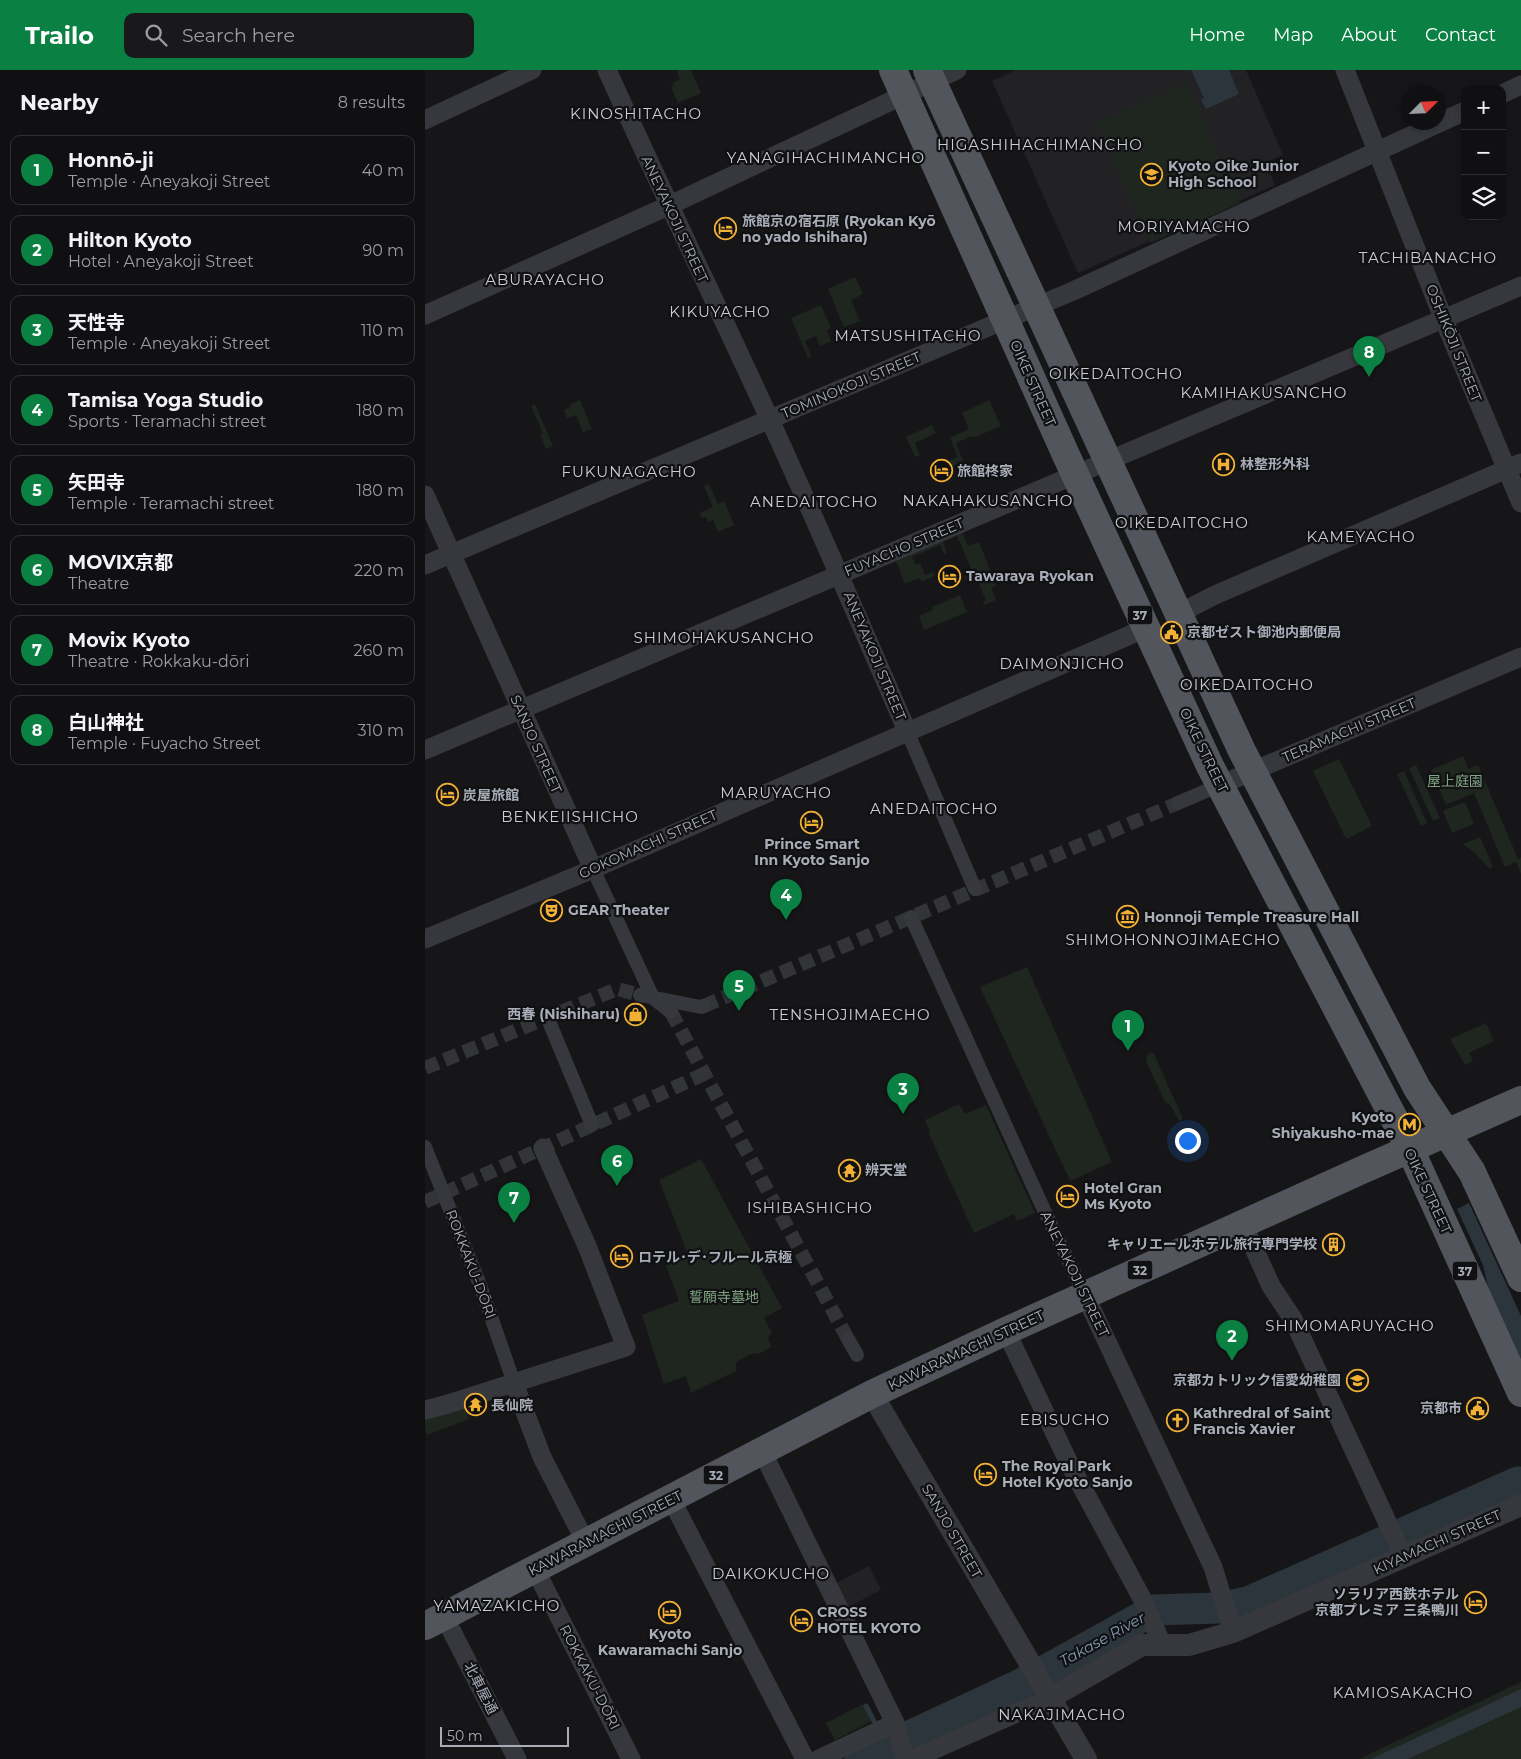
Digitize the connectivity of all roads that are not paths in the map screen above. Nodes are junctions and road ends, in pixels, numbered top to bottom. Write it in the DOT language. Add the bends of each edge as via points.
graph roads {
  1 [pos="533,70"];
  2 [pos="607,70"];
  3 [pos="893,70"];
  4 [pos="957,70"];
  5 [pos="1345,70"];
  6 [pos="930,76"];
  7 [pos="1521,85"];
  8 [pos="1506,92"];
  9 [pos="904,96"];
  10 [pos="1461,113"];
  11 [pos="425,120"];
  12 [pos="1378,152"];
  13 [pos="668,206"];
  14 [pos="1521,286"];
  15 [pos="1037,307"];
  16 [pos="425,315"];
  17 [pos="1005,320"];
  18 [pos="1444,320"];
  19 [pos="769,419"];
  20 [pos="1107,462"];
  21 [pos="1514,466"];
  22 [pos="1075,475"];
  23 [pos="425,495"];
  24 [pos="1521,503"];
  25 [pos="452,553"];
  26 [pos="425,564"];
  27 [pos="840,574"];
  28 [pos="1178,614"];
  29 [pos="1146,628"];
  30 [pos="1521,657"];
  31 [pos="520,708"];
  32 [pos="907,731"];
  33 [pos="425,750"];
  34 [pos="1252,771"];
  35 [pos="1220,785"];
  36 [pos="1178,803"];
  37 [pos="593,869"];
  38 [pos="975,890"];
  39 [pos="911,917"];
  40 [pos="425,939"];
  41 [pos="646,996"];
  42 [pos="704,1006"];
  43 [pos="671,1012"];
  44 [pos="548,1019"];
  45 [pos="1521,1100"];
  46 [pos="592,1125"];
  47 [pos="1447,1133"];
  48 [pos="425,1146"];
  49 [pos="543,1148"];
  50 [pos="1410,1149"];
  51 [pos="1243,1224"];
  52 [pos="1521,1278"];
  53 [pos="1085,1295"];
  54 [pos="1005,1331"];
  55 [pos="848,1339"];
  56 [pos="857,1355"];
  57 [pos="514,1382"];
  58 [pos="1521,1393"];
  59 [pos="872,1394"];
  60 [pos="425,1410"];
  61 [pos="762,1451"];
  62 [pos="671,1498"];
  63 [pos="1521,1505"];
  64 [pos="585,1543"];
  65 [pos="1398,1544"];
  66 [pos="535,1569"];
  67 [pos="435,1621"];
  68 [pos="1231,1626"];
  69 [pos="1162,1644"];
  70 [pos="1041,1683"];
  71 [pos="896,1727"];
  72 [pos="854,1752"];
  73 [pos="907,1756"];
  74 [pos="517,1759"];
  75 [pos="631,1759"];
  76 [pos="805,1759"];
  77 [pos="819,1759"];
  78 [pos="1086,1759"];
  1 -- 11 [label="street"];
  2 -- 13 [label="street, ANEYAKOJI STREET"];
  3 -- 9 [label="main road, OIKE STREET / 37"];
  4 -- 6 [label="street"];
  5 -- 12 [label="street, OSHIKŌJI STREET"];
  6 -- 9 [label="street"];
  6 -- 15 [label="main road, 37"];
  7 -- 8 [label="street"];
  9 -- 13 [label="street"];
  9 -- 17 [label="main road, OIKE STREET / 37"];
  10 -- 12 [label="street, TOMINOKOJI STREET"];
  12 -- 15 [label="street, TOMINOKOJI STREET"];
  12 -- 18 [label="street, OSHIKŌJI STREET"];
  13 -- 16 [label="street"];
  13 -- 19 [label="street, ANEYAKOJI STREET"];
  14 -- 18 [label="street, FUYACHO STREET"];
  15 -- 17 [label="street, TOMINOKOJI STREET"];
  15 -- 20 [label="main road, 37"];
  17 -- 19 [label="street, TOMINOKOJI STREET"];
  17 -- 22 [label="main road, OIKE STREET / 37"];
  18 -- 20 [label="street, FUYACHO STREET"];
  18 -- 21 [label="street, OSHIKŌJI STREET"];
  19 -- 25 [label="street, TOMINOKOJI STREET"];
  19 -- 27 [label="street, ANEYAKOJI STREET"];
  20 -- 22 [label="street, FUYACHO STREET"];
  20 -- 28 [label="main road, 37"];
  21 -- 24 [label="street, OSHIKŌJI STREET"];
  21 -- 28 [label="street"];
  22 -- 27 [label="street, FUYACHO STREET"];
  22 -- 29 [label="main road, OIKE STREET / 37"];
  23 -- 25 [label="street, SANJO STREET"];
  25 -- 26 [label="street, TOMINOKOJI STREET"];
  25 -- 31 [label="street, SANJO STREET"];
  27 -- 31 [label="street, FUYACHO STREET"];
  27 -- 32 [label="street, ANEYAKOJI STREET"];
  28 -- 34 [label="main road, 37"];
  29 -- 32 [label="street, GOKOMACHI STREET"];
  29 -- 35 [label="main road, OIKE STREET / 37"];
  30 -- 34 [label="street, TERAMACHI STREET"];
  31 -- 33 [label="street, FUYACHO STREET"];
  31 -- 37 [label="street, SANJO STREET"];
  32 -- 37 [label="street, GOKOMACHI STREET"];
  32 -- 38 [label="street, ANEYAKOJI STREET"];
  34 -- 35 [label="street, TERAMACHI STREET"];
  34 -- 47 [label="main road, 37" via="1417,1088"];
  35 -- 36 [label="street, TERAMACHI STREET"];
  35 -- 50 [label="main road, OIKE STREET / 37"];
  37 -- 40 [label="street, GOKOMACHI STREET"];
  37 -- 41 [label="street, SANJO STREET"];
  39 -- 53 [label="street, ANEYAKOJI STREET"];
  41 -- 42 [label="street"];
  41 -- 43 [label="street, SANJO STREET"];
  44 -- 46 [label="street"];
  45 -- 47 [label="main road, KAWARAMACHI STREET / 32"];
  47 -- 50 [label="main road, KAWARAMACHI STREET / 32"];
  47 -- 52 [label="main road, 37" via="1472,1172"];
  48 -- 57 [label="street, ROKKAKU-DŌRI"];
  49 -- 57 [label="street" via="587,1246 626,1347"];
  50 -- 51 [label="main road, KAWARAMACHI STREET / 32"];
  50 -- 58 [label="main road, OIKE STREET / 37"];
  51 -- 53 [label="main road, KAWARAMACHI STREET / 32"];
  51 -- 65 [label="street" via="1271,1286 1293,1319"];
  53 -- 54 [label="main road, KAWARAMACHI STREET / 32"];
  53 -- 68 [label="street, ANEYAKOJI STREET" via="1213,1567"];
  54 -- 59 [label="main road, KAWARAMACHI STREET / 32"];
  54 -- 69 [label="street" via="1069,1463 1149,1612"];
  55 -- 56 [label="street"];
  57 -- 60 [label="street"];
  57 -- 64 [label="street" via="542,1457"];
  59 -- 61 [label="main road, KAWARAMACHI STREET / 32"];
  59 -- 70 [label="street, SANJO STREET"];
  61 -- 62 [label="main road, KAWARAMACHI STREET / 32"];
  61 -- 71 [label="street"];
  62 -- 64 [label="main road, KAWARAMACHI STREET / 32"];
  62 -- 76 [label="street"];
  63 -- 65 [label="street, KIYAMACHI STREET"];
  64 -- 66 [label="main road, KAWARAMACHI STREET / 32"];
  65 -- 68 [label="street, KIYAMACHI STREET"];
  66 -- 67 [label="main road, KAWARAMACHI STREET / 32"];
  66 -- 75 [label="street, ROKKAKU-DŌRI"];
  67 -- 74 [label="street, 北車屋通"];
  68 -- 69 [label="street, KIYAMACHI STREET" via="1189,1645"];
  69 -- 70 [label="street, KIYAMACHI STREET" via="1142,1645"];
  70 -- 73 [label="street, KIYAMACHI STREET"];
  70 -- 78 [label="street, SANJO STREET"];
  71 -- 72 [label="street"];
  71 -- 73 [label="street"];
  72 -- 77 [label="street"];
}
